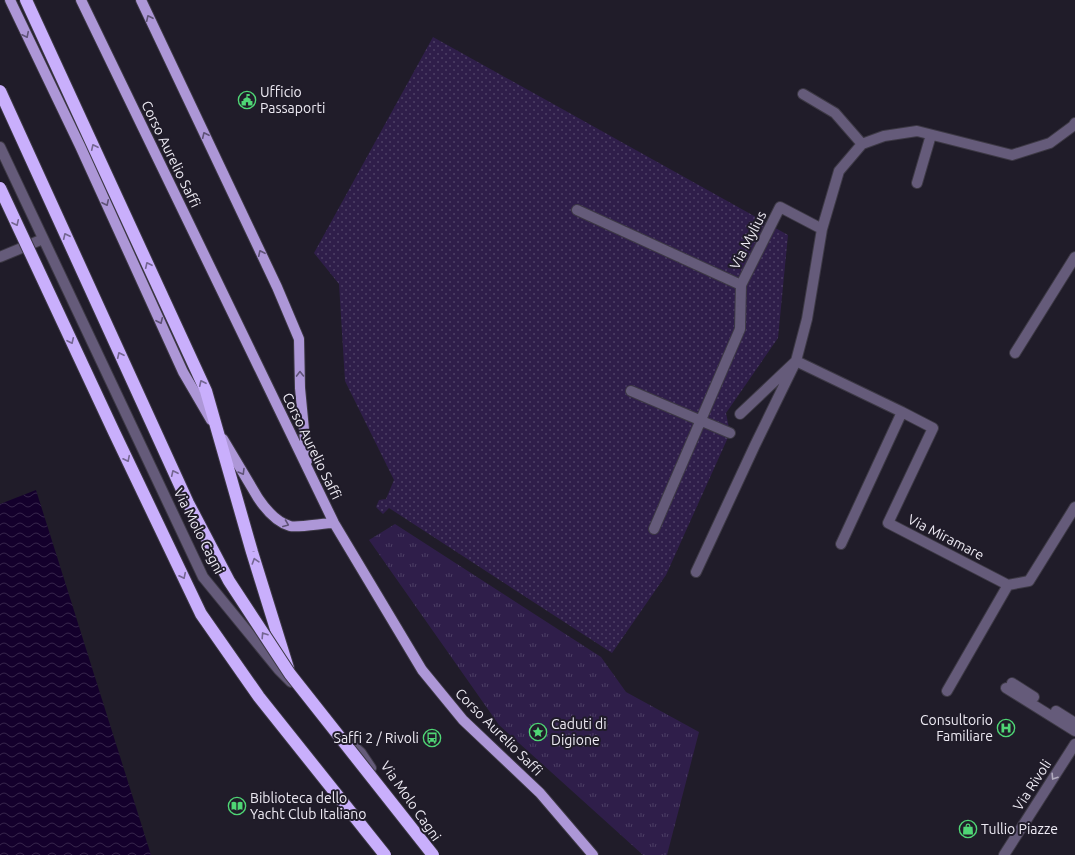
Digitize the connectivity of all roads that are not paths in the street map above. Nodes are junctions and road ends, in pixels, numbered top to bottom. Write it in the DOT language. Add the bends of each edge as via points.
graph roads {
  1 [pos="10,0"];
  2 [pos="26,0"];
  3 [pos="81,0"];
  4 [pos="141,0"];
  5 [pos="0,90"];
  6 [pos="803,94"];
  7 [pos="1074,126"];
  8 [pos="931,135"];
  9 [pos="862,144"];
  10 [pos="0,147"];
  11 [pos="917,182"];
  12 [pos="0,188"];
  13 [pos="577,210"];
  14 [pos="822,229"];
  15 [pos="42,239"];
  16 [pos="0,257"];
  17 [pos="1075,258"];
  18 [pos="741,285"];
  19 [pos="1015,353"];
  20 [pos="796,361"];
  21 [pos="631,391"];
  22 [pos="902,412"];
  23 [pos="740,414"];
  24 [pos="701,420"];
  25 [pos="730,433"];
  26 [pos="308,469"];
  27 [pos="1075,508"];
  28 [pos="334,522"];
  29 [pos="654,529"];
  30 [pos="841,544"];
  31 [pos="696,572"];
  32 [pos="1008,585"];
  33 [pos="290,674"];
  34 [pos="948,691"];
  35 [pos="1075,723"];
  36 [pos="1075,731"];
  37 [pos="1074,749"];
  38 [pos="385,855"];
  39 [pos="432,855"];
  40 [pos="593,855"];
  41 [pos="1004,855"];
  1 -- 28 [label="main road, one-way" via="183,372 264,508 276,520 291,526"];
  33 -- 2 [label="highway, one-way, bridge" via="206,391"];
  3 -- 26 [label="main road, Corso Aurelio Saffi"];
  26 -- 4 [label="main road, one-way" via="300,388 299,339 277,287"];
  33 -- 5 [label="highway, one-way, bridge" via="228,581 188,503"];
  6 -- 9 [label="street" via="835,113"];
  7 -- 8 [label="street" via="1050,143 1012,155"];
  8 -- 9 [label="street" via="917,131 884,136"];
  8 -- 11 [label="street"];
  9 -- 14 [label="street" via="839,172"];
  10 -- 15 [label="street, Via Molo Cagni"];
  12 -- 38 [label="highway, one-way, bridge" via="201,614 259,698"];
  13 -- 18 [label="street, Via Mylius"];
  14 -- 18 [label="street, Via Mylius" via="780,207"];
  14 -- 20 [label="street" via="807,319"];
  15 -- 16 [label="street"];
  15 -- 39 [label="street, Via Molo Cagni" via="203,577 279,670 361,753"];
  17 -- 19 [label="street"];
  18 -- 24 [label="street, Via Mylius" via="740,329"];
  20 -- 22 [label="street, Via Miramare"];
  20 -- 23 [label="street"];
  20 -- 31 [label="street"];
  21 -- 24 [label="street"];
  22 -- 30 [label="street"];
  22 -- 32 [label="street, Via Miramare" via="933,428 888,523"];
  24 -- 25 [label="street"];
  24 -- 29 [label="street, Via Mylius"];
  26 -- 28 [label="main road, Corso Aurelio Saffi"];
  27 -- 32 [label="street" via="1029,581"];
  28 -- 40 [label="main road, Corso Aurelio Saffi" via="422,670 463,720 540,793"];
  32 -- 34 [label="street"];
  33 -- 39 [label="highway, bridge"];
  35 -- 36 [label="street" via="1009,685"];
  37 -- 41 [label="street, Via Rivoli, one-way"];
}
